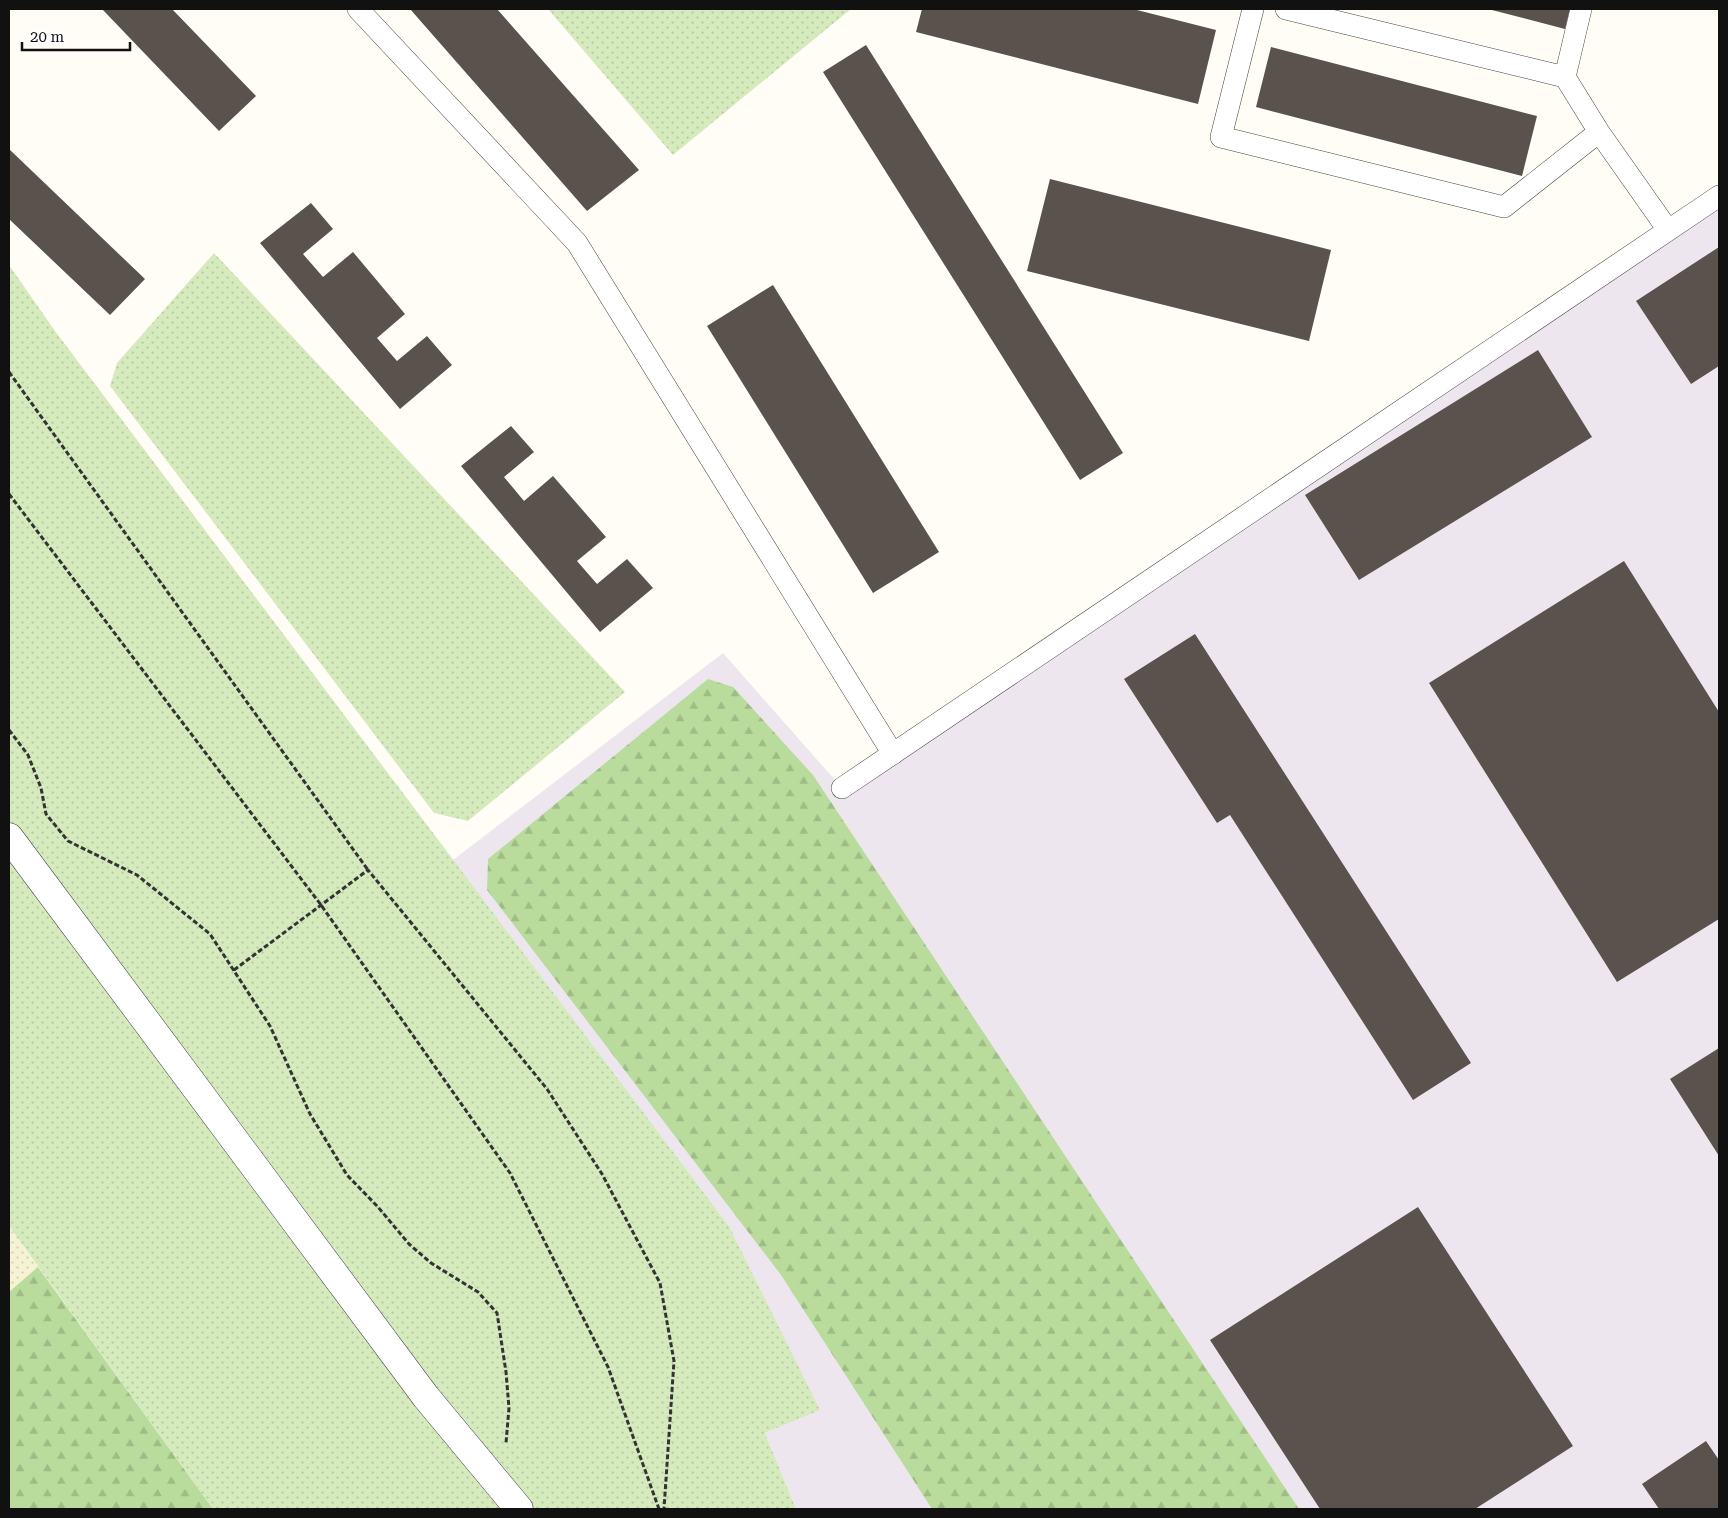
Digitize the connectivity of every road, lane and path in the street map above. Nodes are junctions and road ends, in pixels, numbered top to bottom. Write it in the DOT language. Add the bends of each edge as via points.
graph roads {
  1 [pos="358,9"];
  2 [pos="1253,9"];
  3 [pos="1286,9"];
  4 [pos="1581,9"];
  5 [pos="1565,77"];
  6 [pos="1599,132"];
  7 [pos="1719,196"];
  8 [pos="1668,230"];
  9 [pos="9,372"];
  10 [pos="9,494"];
  11 [pos="9,730"];
  12 [pos="894,754"];
  13 [pos="842,788"];
  14 [pos="9,837"];
  15 [pos="368,870"];
  16 [pos="321,905"];
  17 [pos="234,970"];
  18 [pos="496,1480"];
  19 [pos="519,1509"];
  20 [pos="659,1509"];
  21 [pos="664,1509"];
  1 -- 12 [label="lane" via="577,243"];
  2 -- 6 [label="lane" via="1221,137 1504,207"];
  3 -- 5 [label="lane"];
  4 -- 5 [label="lane"];
  5 -- 6 [label="lane"];
  6 -- 8 [label="lane"];
  7 -- 8 [label="lane"];
  8 -- 13 [label="lane"];
  9 -- 15 [label="path"];
  10 -- 16 [label="path"];
  11 -- 17 [label="path" via="28,755 41,788 46,814 68,841 137,875 210,934"];
  14 -- 18 [label="street" via="426,1397"];
  15 -- 16 [label="path"];
  15 -- 21 [label="path" via="547,1089 602,1174 660,1283 674,1362"];
  16 -- 17 [label="path"];
  16 -- 20 [label="path" via="510,1173 608,1367"];
  17 -- 18 [label="path" via="270,1026 310,1114 347,1175 430,1264 478,1292 497,1313 508,1408 507,1436"];
  18 -- 19 [label="street"];
}
